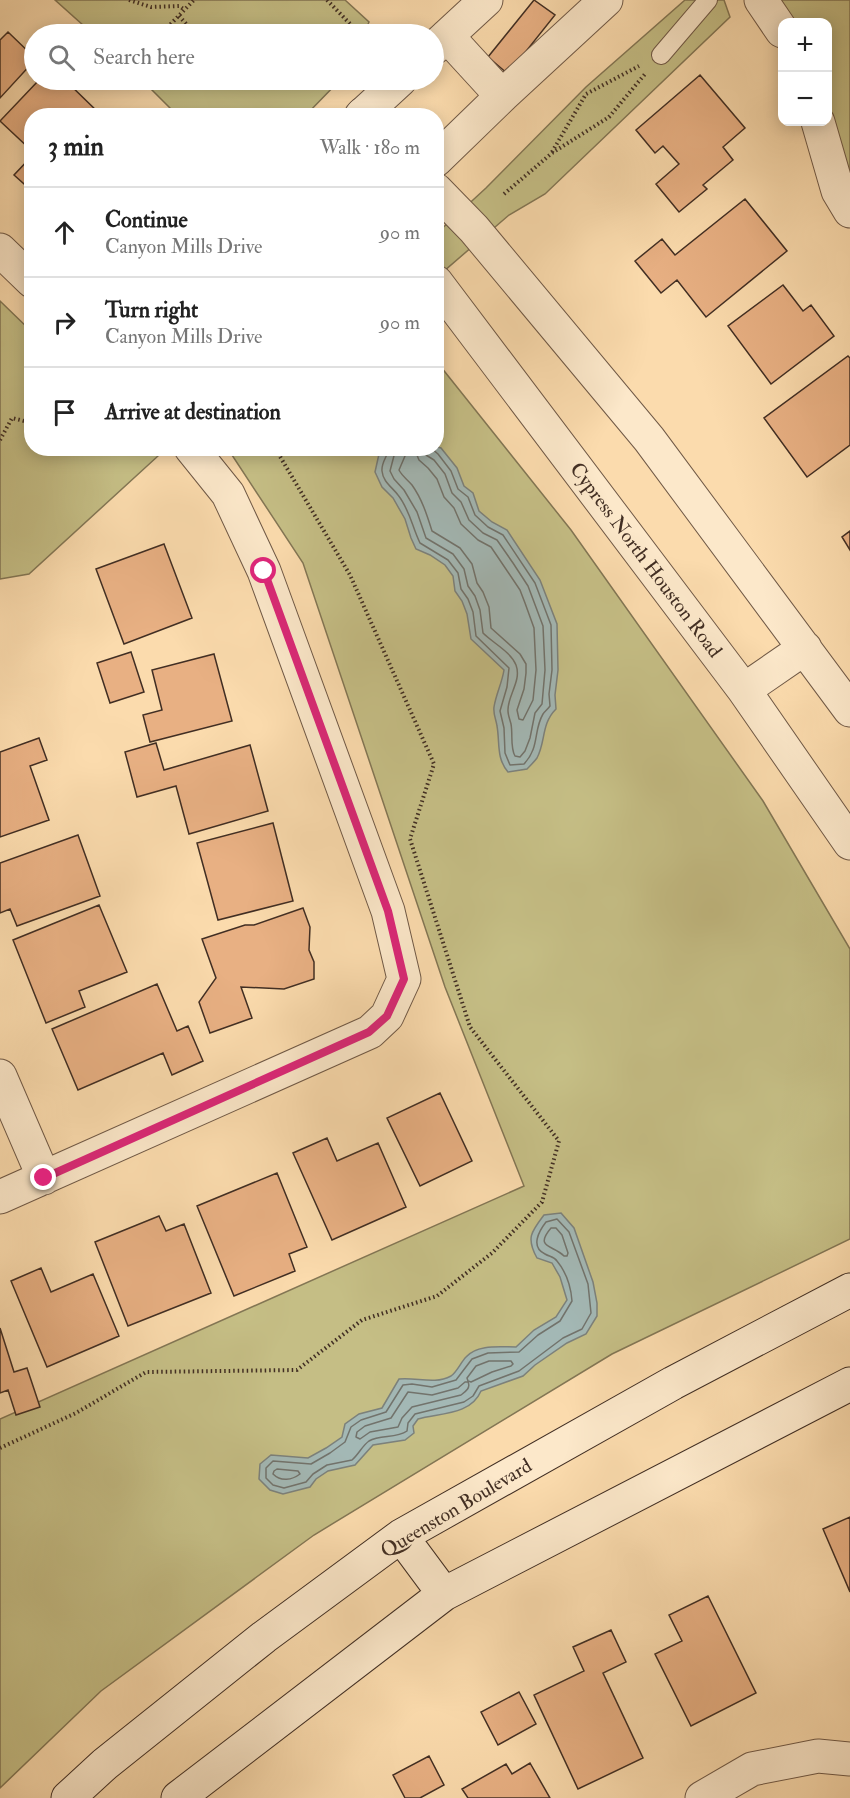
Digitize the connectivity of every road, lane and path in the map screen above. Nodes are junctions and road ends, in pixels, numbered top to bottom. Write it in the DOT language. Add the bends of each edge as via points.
graph roads {
  1 [pos="129,0"];
  2 [pos="194,0"];
  3 [pos="327,0"];
  4 [pos="486,0"];
  5 [pos="708,0"];
  6 [pos="761,0"];
  7 [pos="593,4"];
  8 [pos="185,10"];
  9 [pos="178,16"];
  10 [pos="170,24"];
  11 [pos="186,24"];
  12 [pos="350,24"];
  13 [pos="778,24"];
  14 [pos="444,38"];
  15 [pos="444,45"];
  16 [pos="661,55"];
  17 [pos="389,90"];
  18 [pos="502,96"];
  19 [pos="370,108"];
  20 [pos="819,126"];
  21 [pos="444,152"];
  22 [pos="552,153"];
  23 [pos="504,194"];
  24 [pos="444,198"];
  25 [pos="850,210"];
  26 [pos="0,250"];
  27 [pos="24,273"];
  28 [pos="444,293"];
  29 [pos="24,421"];
  30 [pos="0,440"];
  31 [pos="197,456"];
  32 [pos="805,648"];
  33 [pos="744,690"];
  34 [pos="850,710"];
  35 [pos="850,843"];
  36 [pos="0,1076"];
  37 [pos="44,1178"];
  38 [pos="0,1197"];
  39 [pos="850,1290"];
  40 [pos="850,1384"];
  41 [pos="401,1536"];
  42 [pos="444,1594"];
  43 [pos="850,1759"];
  44 [pos="68,1798"];
  45 [pos="178,1798"];
  46 [pos="702,1798"];
  1 -- 8 [label="path" via="151,7 179,6"];
  2 -- 8 [label="path"];
  3 -- 12 [label="path"];
  4 -- 14 [label="street"];
  5 -- 16 [label="lane"];
  6 -- 13 [label="street"];
  7 -- 18 [label="street"];
  8 -- 9 [label="path"];
  9 -- 10 [label="path"];
  9 -- 11 [label="path"];
  15 -- 18 [label="street"];
  16 -- 22 [label="path" via="609,117"];
  16 -- 22 [label="path" via="586,94"];
  17 -- 19 [label="street"];
  18 -- 21 [label="street"];
  20 -- 25 [label="street" via="838,191"];
  22 -- 23 [label="path"];
  24 -- 32 [label="street" via="649,439"];
  26 -- 27 [label="street"];
  28 -- 33 [label="street, Cypress North Houston Road"];
  29 -- 30 [label="path" via="12,418"];
  31 -- 37 [label="street" via="228,494 264,571 388,911 404,979 387,1016 369,1032"];
  32 -- 33 [label="street"];
  32 -- 34 [label="street"];
  33 -- 35 [label="street, Cypress North Houston Road"];
  36 -- 37 [label="street"];
  37 -- 38 [label="street"];
  39 -- 41 [label="street, Queenston Boulevard" via="673,1383"];
  40 -- 42 [label="street"];
  41 -- 42 [label="street"];
  41 -- 44 [label="street, Queenston Boulevard" via="264,1637"];
  42 -- 45 [label="street"];
  43 -- 46 [label="street" via="818,1756 752,1769"];
}
